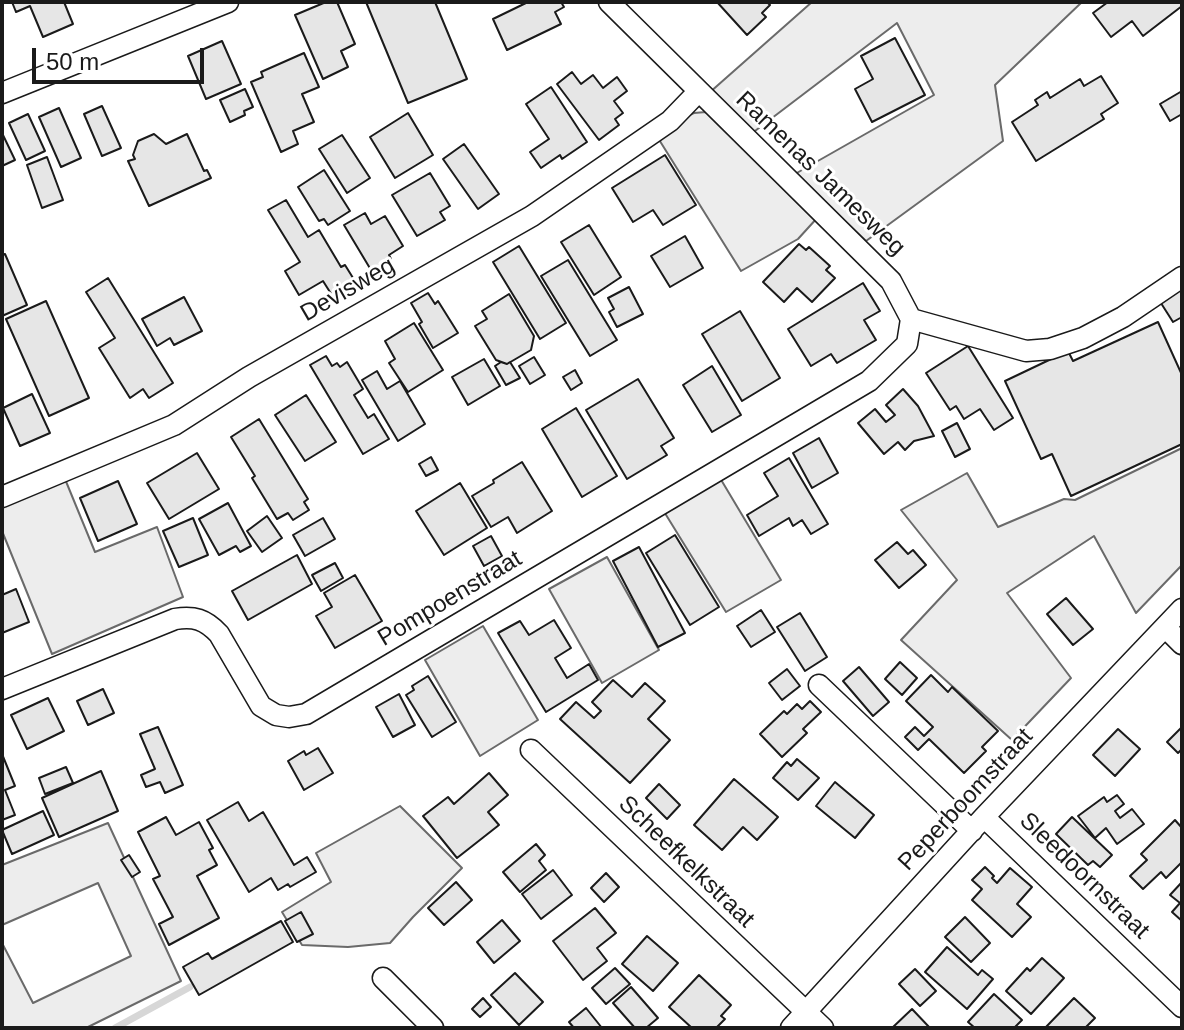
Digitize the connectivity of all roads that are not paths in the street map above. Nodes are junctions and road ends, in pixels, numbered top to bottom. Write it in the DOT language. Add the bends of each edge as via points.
graph roads {
  1 [pos="228,2"];
  2 [pos="609,2"];
  3 [pos="698,92"];
  4 [pos="2,93"];
  5 [pos="1182,277"];
  6 [pos="911,319"];
  7 [pos="2,497"];
  8 [pos="1182,609"];
  9 [pos="1165,627"];
  10 [pos="1182,644"];
  11 [pos="819,685"];
  12 [pos="2,689"];
  13 [pos="531,750"];
  14 [pos="978,824"];
  15 [pos="383,978"];
  16 [pos="1182,1007"];
  17 [pos="806,1012"];
  18 [pos="433,1028"];
  19 [pos="791,1028"];
  20 [pos="823,1028"];
  1 -- 4 [label="street"];
  2 -- 3 [label="street, Ramenas Jamesweg"];
  3 -- 6 [label="street, Ramenas Jamesweg" via="891,281"];
  3 -- 7 [label="street, Devisweg" via="670,121 532,216 174,425"];
  5 -- 6 [label="street" via="1123,317 1050,349 1026,351"];
  6 -- 12 [label="street, Pompoenstraat" via="907,344 869,381 306,714 276,715 261,706 219,634 191,617"];
  8 -- 9 [label="street, Peperboomstraat"];
  9 -- 10 [label="street"];
  9 -- 14 [label="street, Peperboomstraat"];
  11 -- 14 [label="street, Sleedoornstraat"];
  13 -- 17 [label="street, Scheefkelkstraat"];
  14 -- 16 [label="street, Sleedoornstraat"];
  14 -- 17 [label="street, Peperboomstraat"];
  15 -- 18 [label="street"];
  17 -- 19 [label="street, Peperboomstraat"];
  17 -- 20 [label="street, Scheefkelkstraat"];
}
